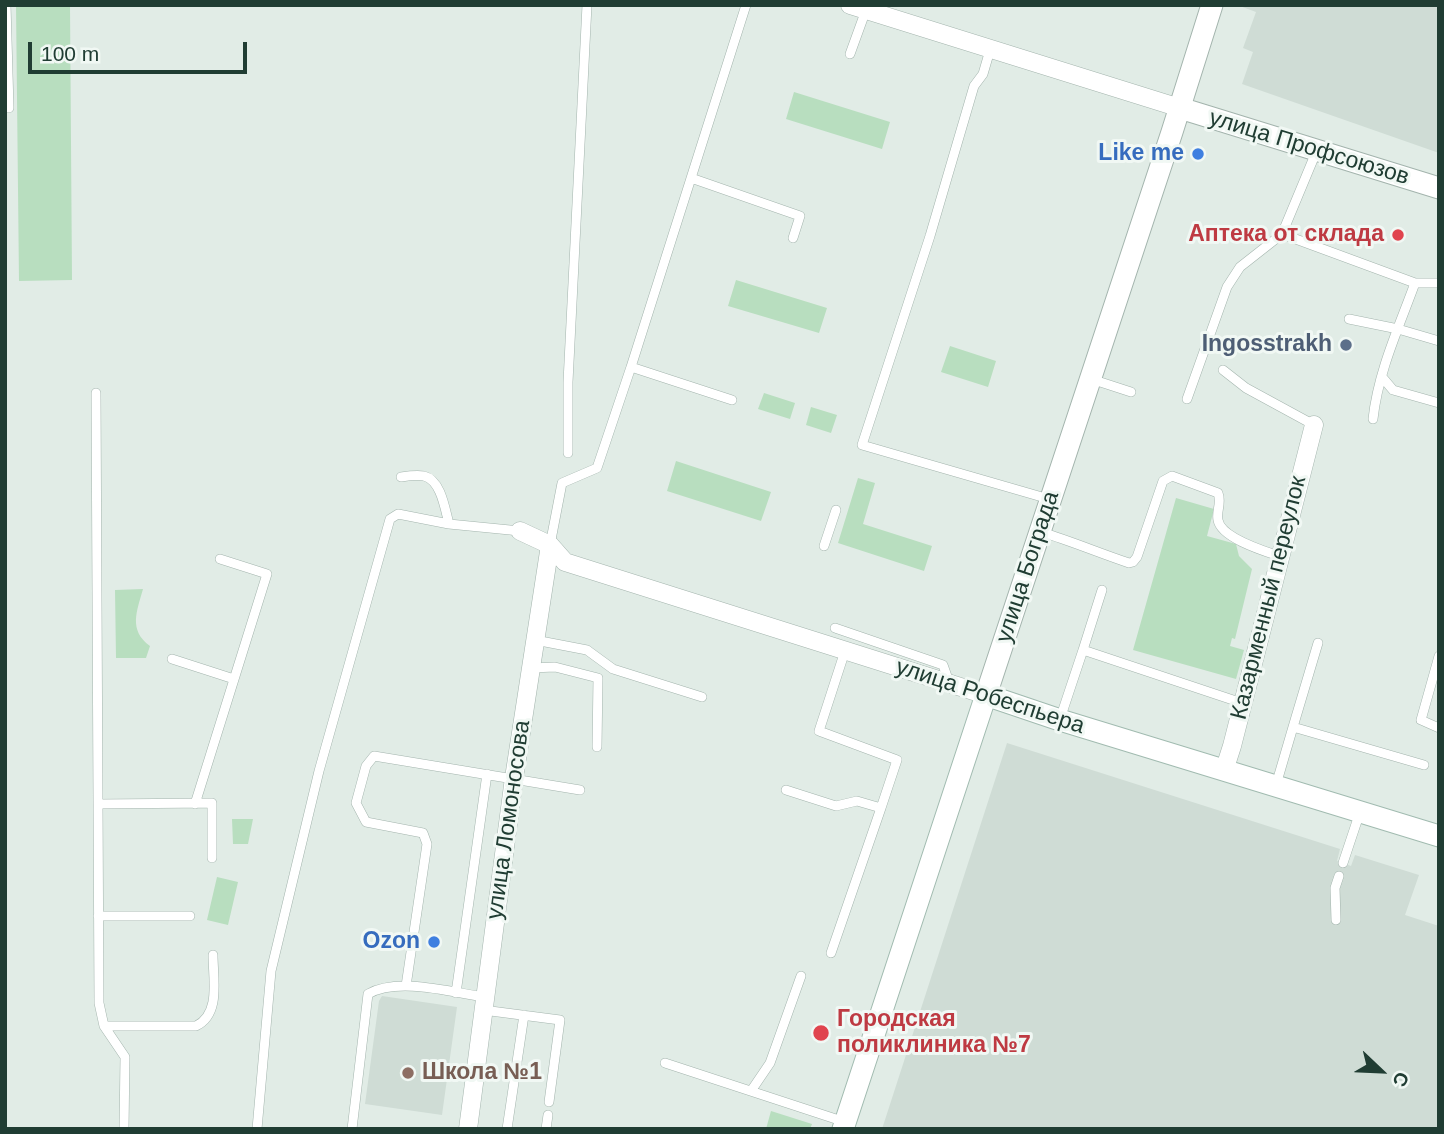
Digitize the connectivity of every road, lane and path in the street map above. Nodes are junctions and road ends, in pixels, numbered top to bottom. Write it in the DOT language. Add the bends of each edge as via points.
graph roads {
  1 [pos="6,5"];
  2 [pos="587,5"];
  3 [pos="746,5"];
  4 [pos="1212,5"];
  5 [pos="858,8"];
  6 [pos="990,50"];
  7 [pos="850,54"];
  8 [pos="5,108"];
  9 [pos="1180,108"];
  10 [pos="1317,150"];
  11 [pos="691,178"];
  12 [pos="1439,188"];
  13 [pos="1282,234"];
  14 [pos="793,238"];
  15 [pos="1415,283"];
  16 [pos="1439,283"];
  17 [pos="1349,319"];
  18 [pos="1398,329"];
  19 [pos="1439,341"];
  20 [pos="632,367"];
  21 [pos="1223,370"];
  22 [pos="1382,377"];
  23 [pos="1091,379"];
  24 [pos="1131,392"];
  25 [pos="96,393"];
  26 [pos="1187,399"];
  27 [pos="732,400"];
  28 [pos="1439,403"];
  29 [pos="1373,419"];
  30 [pos="1314,425"];
  31 [pos="568,453"];
  32 [pos="401,477"];
  33 [pos="1051,499"];
  34 [pos="836,510"];
  35 [pos="449,524"];
  36 [pos="520,531"];
  37 [pos="1040,531"];
  38 [pos="550,545"];
  39 [pos="824,546"];
  40 [pos="1279,556"];
  41 [pos="220,559"];
  42 [pos="1102,590"];
  43 [pos="835,628"];
  44 [pos="535,640"];
  45 [pos="1318,643"];
  46 [pos="845,650"];
  47 [pos="1083,650"];
  48 [pos="1439,656"];
  49 [pos="172,659"];
  50 [pos="531,668"];
  51 [pos="234,679"];
  52 [pos="950,684"];
  53 [pos="986,695"];
  54 [pos="702,697"];
  55 [pos="1242,703"];
  56 [pos="1060,720"];
  57 [pos="1293,726"];
  58 [pos="1439,728"];
  59 [pos="597,747"];
  60 [pos="1424,765"];
  61 [pos="1224,771"];
  62 [pos="487,774"];
  63 [pos="514,778"];
  64 [pos="1276,787"];
  65 [pos="580,790"];
  66 [pos="786,790"];
  67 [pos="98,804"];
  68 [pos="195,804"];
  69 [pos="881,808"];
  70 [pos="1360,812"];
  71 [pos="1439,836"];
  72 [pos="212,858"];
  73 [pos="1343,863"];
  74 [pos="1339,876"];
  75 [pos="99,916"];
  76 [pos="190,916"];
  77 [pos="1336,920"];
  78 [pos="831,953"];
  79 [pos="213,955"];
  80 [pos="801,976"];
  81 [pos="406,986"];
  82 [pos="456,993"];
  83 [pos="483,1004"];
  84 [pos="524,1015"];
  85 [pos="104,1026"];
  86 [pos="665,1063"];
  87 [pos="751,1091"];
  88 [pos="549,1102"];
  89 [pos="548,1115"];
  90 [pos="844,1125"];
  91 [pos="124,1129"];
  92 [pos="257,1129"];
  93 [pos="352,1129"];
  94 [pos="468,1129"];
  95 [pos="507,1129"];
  96 [pos="546,1129"];
  1 -- 8 [label="lane" via="9,108"];
  2 -- 31 [label="lane"];
  3 -- 11 [label="lane"];
  4 -- 9 [label="street, улица Бограда"];
  5 -- 6 [label="street"];
  5 -- 7 [label="lane"];
  6 -- 9 [label="street"];
  6 -- 33 [label="lane" via="974,86 862,444"];
  9 -- 10 [label="street, улица Профсоюзов"];
  9 -- 23 [label="street, улица Бограда"];
  10 -- 12 [label="street, улица Профсоюзов"];
  10 -- 13 [label="lane"];
  11 -- 14 [label="lane" via="800,216"];
  11 -- 20 [label="lane"];
  13 -- 15 [label="lane"];
  13 -- 26 [label="lane" via="1240,267 1227,288"];
  15 -- 16 [label="lane"];
  15 -- 18 [label="lane"];
  17 -- 18 [label="lane"];
  18 -- 19 [label="lane"];
  18 -- 22 [label="lane"];
  20 -- 27 [label="lane"];
  20 -- 38 [label="lane" via="597,468 562,483"];
  21 -- 30 [label="lane" via="1246,388"];
  22 -- 28 [label="lane" via="1393,390"];
  22 -- 29 [label="lane"];
  23 -- 24 [label="lane"];
  23 -- 33 [label="street, улица Бограда"];
  25 -- 67 [label="lane"];
  30 -- 40 [label="street, Казарменный переулок"];
  32 -- 35 [label="lane" via="430,479 441,494"];
  33 -- 37 [label="street, улица Бограда"];
  34 -- 39 [label="lane"];
  35 -- 36 [label="lane"];
  35 -- 92 [label="lane" via="398,514 390,519 319,771 271,971"];
  36 -- 38 [label="street"];
  37 -- 40 [label="lane" via="1133,562 1163,481 1172,476 1218,493 1218,521 1223,530"];
  37 -- 53 [label="street, улица Бограда"];
  38 -- 44 [label="street, улица Ломоносова"];
  38 -- 46 [label="street, улица Робеспьера" via="565,562"];
  40 -- 55 [label="street, Казарменный переулок"];
  41 -- 51 [label="lane" via="267,574"];
  42 -- 47 [label="lane"];
  43 -- 52 [label="lane" via="943,665"];
  44 -- 50 [label="street, улица Ломоносова"];
  44 -- 54 [label="lane" via="587,650 613,668"];
  45 -- 57 [label="lane"];
  46 -- 52 [label="street, улица Робеспьера"];
  46 -- 69 [label="lane" via="820,731 897,760"];
  47 -- 55 [label="lane"];
  47 -- 56 [label="lane"];
  48 -- 58 [label="lane" via="1421,720"];
  49 -- 51 [label="lane"];
  50 -- 59 [label="lane" via="555,667 598,678"];
  50 -- 63 [label="street, улица Ломоносова"];
  51 -- 68 [label="lane"];
  52 -- 53 [label="street, улица Робеспьера"];
  53 -- 56 [label="street, улица Робеспьера"];
  53 -- 90 [label="street, улица Бограда"];
  55 -- 61 [label="street, Казарменный переулок"];
  56 -- 61 [label="street, улица Робеспьера"];
  57 -- 60 [label="lane"];
  57 -- 64 [label="lane"];
  61 -- 64 [label="street, улица Робеспьера"];
  62 -- 63 [label="lane"];
  62 -- 81 [label="lane" via="374,756 366,766 356,803 366,822 423,833 427,845"];
  62 -- 82 [label="lane"];
  63 -- 65 [label="lane"];
  63 -- 83 [label="street, улица Ломоносова"];
  64 -- 70 [label="street, улица Робеспьера"];
  66 -- 69 [label="lane" via="836,806 857,801"];
  67 -- 68 [label="lane"];
  67 -- 75 [label="lane"];
  68 -- 72 [label="lane" via="212,803"];
  69 -- 78 [label="lane"];
  70 -- 71 [label="street, улица Робеспьера"];
  70 -- 73 [label="lane"];
  74 -- 77 [label="lane"];
  75 -- 76 [label="lane"];
  75 -- 85 [label="lane" via="99,1003"];
  79 -- 85 [label="lane" via="213,1008 205,1021 196,1026"];
  80 -- 87 [label="lane" via="769,1063"];
  81 -- 82 [label="lane"];
  81 -- 93 [label="lane" via="380,987 368,994"];
  82 -- 83 [label="lane"];
  83 -- 84 [label="lane"];
  83 -- 94 [label="street, улица Ломоносова"];
  84 -- 88 [label="lane" via="560,1020"];
  84 -- 95 [label="lane"];
  85 -- 91 [label="lane" via="125,1057"];
  86 -- 87 [label="lane"];
  87 -- 90 [label="lane"];
  89 -- 96 [label="lane"];
}
